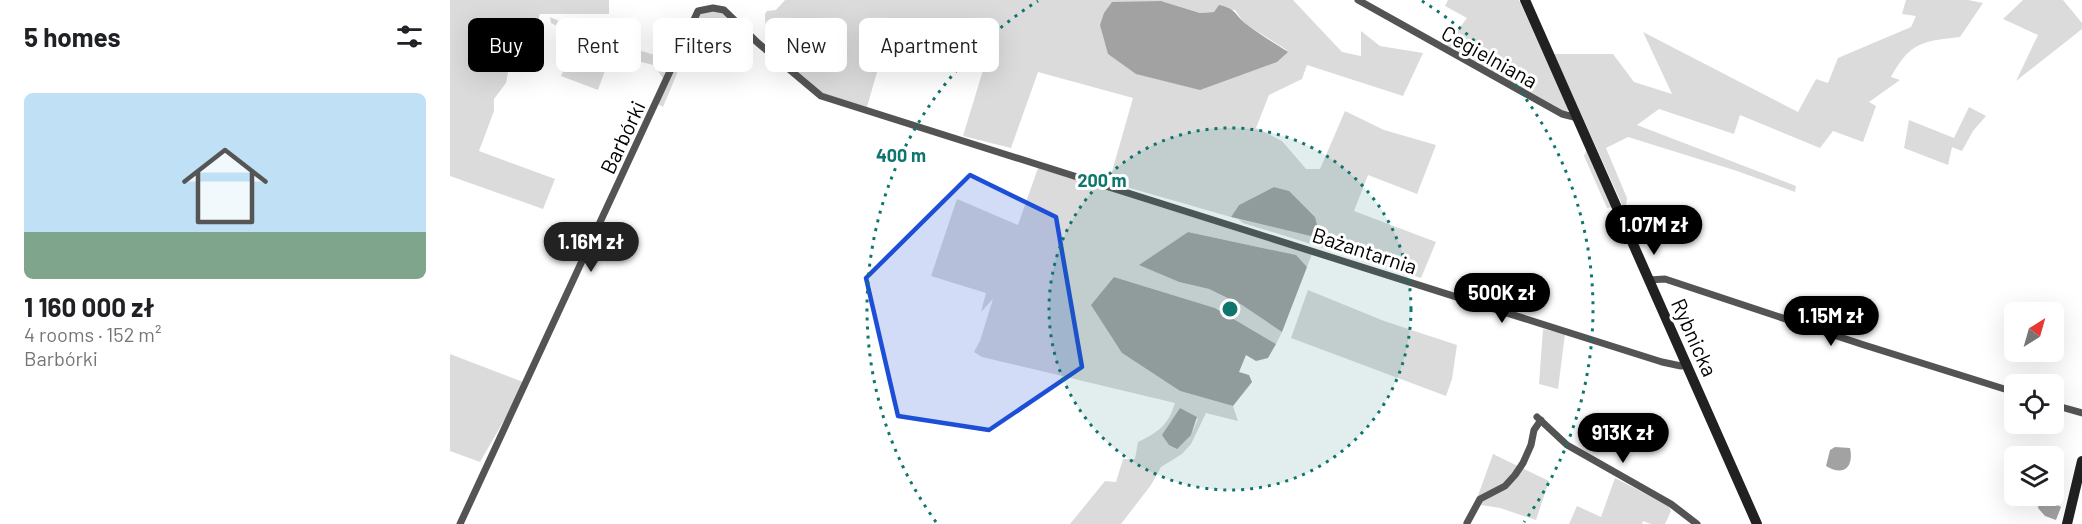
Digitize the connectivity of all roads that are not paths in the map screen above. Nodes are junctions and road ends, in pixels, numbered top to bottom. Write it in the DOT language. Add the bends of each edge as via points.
graph roads {
  1 [pos="1358,0"];
  2 [pos="1526,0"];
  3 [pos="1578,118"];
  4 [pos="1035,165"];
  5 [pos="1649,280"];
  6 [pos="1686,365"];
  7 [pos="2004,389"];
  8 [pos="2064,408"];
  9 [pos="2082,413"];
  10 [pos="2082,461"];
  11 [pos="1467,523"];
  12 [pos="460,524"];
  13 [pos="1697,524"];
  14 [pos="1757,524"];
  15 [pos="2067,524"];
  1 -- 3 [label="street, Cegielniana" via="1552,109"];
  2 -- 3 [label="main road, Rybnicka"];
  3 -- 5 [label="main road, Rybnicka"];
  4 -- 6 [label="street, Bażantarnia" via="1662,362"];
  4 -- 12 [label="street, Barbórki" via="821,96 724,10 698,11"];
  5 -- 6 [label="main road, Rybnicka"];
  5 -- 7 [label="street" via="1665,279"];
  6 -- 14 [label="main road, Rybnicka"];
  8 -- 9 [label="street"];
  10 -- 15 [label="main road"];
  11 -- 13 [label="street" via="1480,499 1505,486 1515,475 1539,419 1567,445 1671,504"];
}
